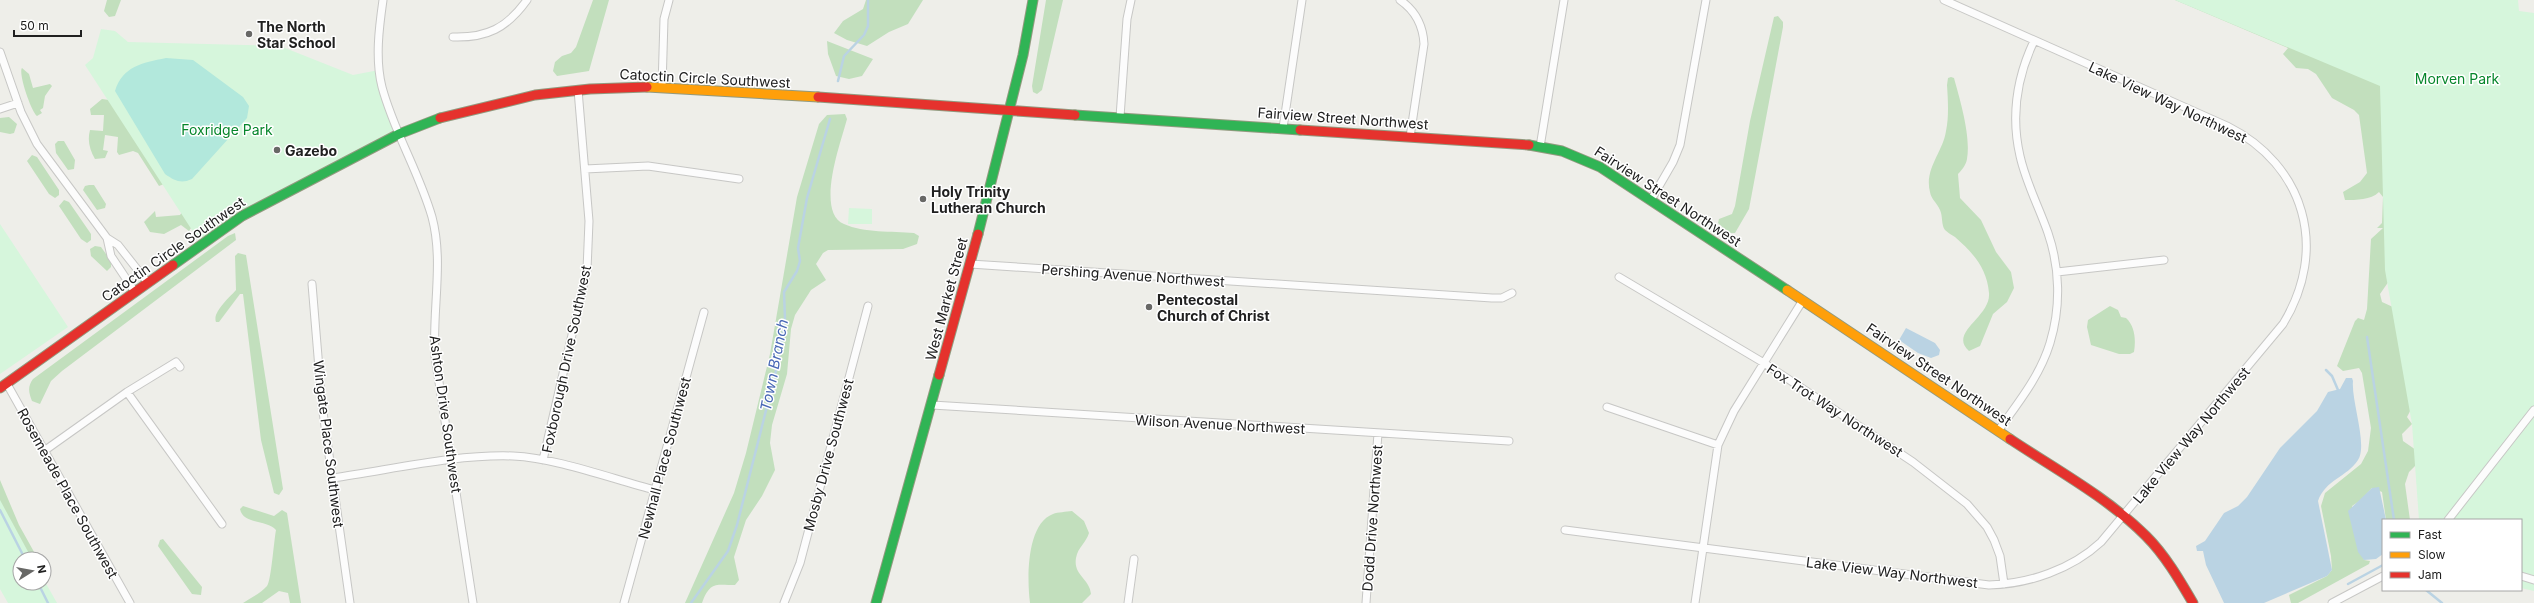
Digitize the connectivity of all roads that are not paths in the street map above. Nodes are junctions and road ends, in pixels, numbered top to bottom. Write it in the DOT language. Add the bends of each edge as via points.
graph roads {
  1 [pos="382,0"];
  2 [pos="527,0"];
  3 [pos="669,0"];
  4 [pos="1033,0"];
  5 [pos="1131,0"];
  6 [pos="1302,0"];
  7 [pos="1400,0"];
  8 [pos="1564,0"];
  9 [pos="1706,0"];
  10 [pos="1944,0"];
  11 [pos="454,37"];
  12 [pos="2034,41"];
  13 [pos="0,52"];
  14 [pos="662,87"];
  15 [pos="578,90"];
  16 [pos="18,103"];
  17 [pos="0,109"];
  18 [pos="1010,110"];
  19 [pos="1120,117"];
  20 [pos="1282,128"];
  21 [pos="399,134"];
  22 [pos="1410,137"];
  23 [pos="1540,147"];
  24 [pos="585,169"];
  25 [pos="739,179"];
  26 [pos="1651,200"];
  27 [pos="106,238"];
  28 [pos="2164,260"];
  29 [pos="970,264"];
  30 [pos="2057,272"];
  31 [pos="1619,277"];
  32 [pos="148,283"];
  33 [pos="312,284"];
  34 [pos="135,292"];
  35 [pos="1512,293"];
  36 [pos="1803,300"];
  37 [pos="868,306"];
  38 [pos="704,312"];
  39 [pos="1764,363"];
  40 [pos="180,367"];
  41 [pos="3,386"];
  42 [pos="127,392"];
  43 [pos="932,405"];
  44 [pos="1607,408"];
  45 [pos="2534,410"];
  46 [pos="1998,431"];
  47 [pos="1378,433"];
  48 [pos="1510,441"];
  49 [pos="1718,445"];
  50 [pos="44,451"];
  51 [pos="543,460"];
  52 [pos="451,461"];
  53 [pos="332,478"];
  54 [pos="655,490"];
  55 [pos="2124,515"];
  56 [pos="2449,519"];
  57 [pos="222,524"];
  58 [pos="1565,530"];
  59 [pos="1703,547"];
  60 [pos="1134,559"];
  61 [pos="2522,576"];
  62 [pos="2382,577"];
  63 [pos="2534,580"];
  64 [pos="2004,584"];
  65 [pos="130,603"];
  66 [pos="350,603"];
  67 [pos="473,603"];
  68 [pos="624,603"];
  69 [pos="784,603"];
  70 [pos="876,603"];
  71 [pos="1128,603"];
  72 [pos="1366,603"];
  73 [pos="1695,603"];
  74 [pos="2193,603"];
  75 [pos="2332,603"];
  1 -- 21 [label="street, Ashton Drive Southwest" via="379,70 391,116"];
  2 -- 11 [label="street" via="513,17 488,34 471,38"];
  3 -- 14 [label="street" via="664,19"];
  4 -- 18 [label="main road, West Market Street" via="1024,55"];
  5 -- 19 [label="street" via="1127,20"];
  6 -- 20 [label="street"];
  7 -- 22 [label="street" via="1416,15 1424,44"];
  8 -- 23 [label="street"];
  9 -- 26 [label="street" via="1685,126 1673,162"];
  10 -- 12 [label="street, Lake View Way Northwest"];
  12 -- 30 [label="street" via="2020,79 2017,134 2025,174 2048,233"];
  12 -- 55 [label="street, Lake View Way Northwest" via="2227,126 2255,142 2289,180 2301,208 2305,226 2307,242 2304,277 2293,308 2283,324"];
  13 -- 16 [label="street"];
  14 -- 15 [label="main road, Catoctin Circle Southwest"];
  14 -- 18 [label="main road, Catoctin Circle Southwest"];
  15 -- 21 [label="main road, Catoctin Circle Southwest" via="480,106"];
  15 -- 24 [label="street, Foxborough Drive Southwest"];
  16 -- 17 [label="street"];
  16 -- 27 [label="street" via="37,144"];
  18 -- 19 [label="main road, Fairview Street Northwest"];
  18 -- 29 [label="main road, West Market Street"];
  19 -- 20 [label="main road, Fairview Street Northwest"];
  20 -- 22 [label="main road, Fairview Street Northwest"];
  21 -- 32 [label="main road, Catoctin Circle Southwest" via="242,216"];
  21 -- 52 [label="street, Ashton Drive Southwest" via="423,192 436,239 438,268 435,343"];
  22 -- 23 [label="main road, Fairview Street Northwest"];
  23 -- 26 [label="main road, Fairview Street Northwest" via="1567,152 1588,160"];
  24 -- 25 [label="street" via="648,166"];
  24 -- 51 [label="street, Foxborough Drive Southwest" via="589,221 587,270"];
  26 -- 36 [label="main road, Fairview Street Northwest"];
  27 -- 32 [label="street" via="118,245"];
  27 -- 34 [label="street" via="111,256"];
  28 -- 30 [label="street"];
  29 -- 35 [label="street, Pershing Avenue Northwest" via="1492,298 1502,298"];
  29 -- 43 [label="main road, West Market Street"];
  30 -- 46 [label="street" via="2058,300 2055,325 2044,361 2034,380"];
  31 -- 39 [label="street, Fox Trot Way Northwest"];
  32 -- 34 [label="main road, Catoctin Circle Southwest"];
  33 -- 53 [label="street, Wingate Place Southwest" via="322,405"];
  34 -- 41 [label="main road, Catoctin Circle Southwest"];
  36 -- 39 [label="street"];
  36 -- 46 [label="main road, Fairview Street Northwest"];
  37 -- 69 [label="street, Mosby Drive Southwest" via="800,564"];
  38 -- 54 [label="street, Newhall Place Southwest"];
  39 -- 49 [label="street" via="1734,411"];
  39 -- 64 [label="street, Fox Trot Way Northwest" via="1913,462 1967,504 1987,527 1994,540 2000,556"];
  40 -- 42 [label="street" via="176,362"];
  41 -- 50 [label="street, Rosemeade Place Southwest"];
  42 -- 50 [label="street"];
  42 -- 57 [label="street"];
  43 -- 47 [label="street, Wilson Avenue Northwest"];
  43 -- 70 [label="main road, West Market Street"];
  44 -- 49 [label="street"];
  45 -- 56 [label="street"];
  46 -- 55 [label="main road, Fairview Street Northwest"];
  47 -- 48 [label="street, Wilson Avenue Northwest"];
  47 -- 72 [label="street, Dodd Drive Northwest"];
  49 -- 59 [label="street"];
  50 -- 65 [label="street, Rosemeade Place Southwest"];
  51 -- 52 [label="street" via="508,456"];
  51 -- 54 [label="street"];
  52 -- 53 [label="street"];
  52 -- 67 [label="street, Ashton Drive Southwest"];
  53 -- 66 [label="street, Wingate Place Southwest"];
  54 -- 68 [label="street, Newhall Place Southwest"];
  55 -- 64 [label="street, Lake View Way Northwest" via="2101,542 2078,561 2020,582"];
  55 -- 74 [label="main road, Fairview Street Northwest" via="2154,543 2169,562"];
  58 -- 59 [label="street, Lake View Way Northwest"];
  59 -- 64 [label="street, Lake View Way Northwest" via="1911,575"];
  59 -- 73 [label="street"];
  60 -- 71 [label="street"];
  61 -- 63 [label="street"];
  62 -- 75 [label="street"];
}
